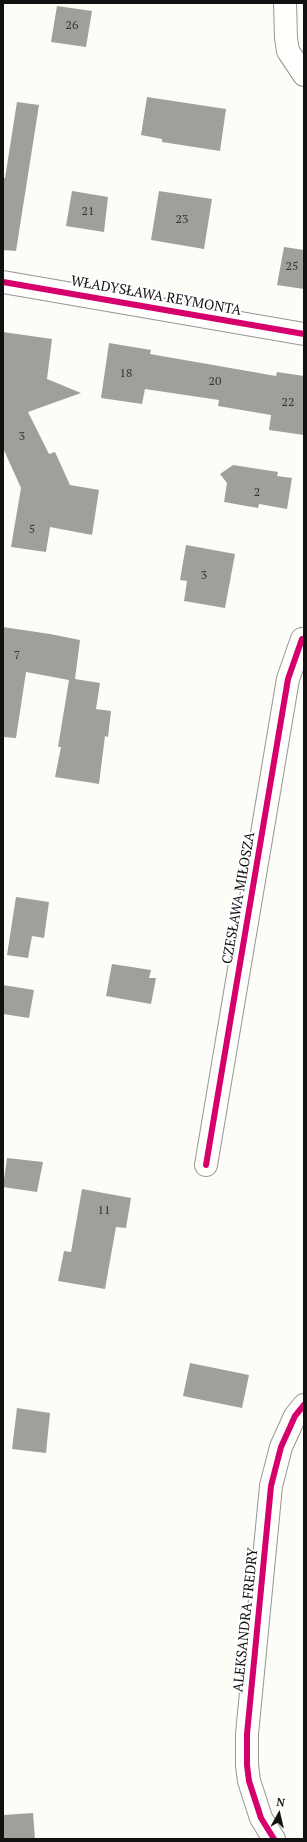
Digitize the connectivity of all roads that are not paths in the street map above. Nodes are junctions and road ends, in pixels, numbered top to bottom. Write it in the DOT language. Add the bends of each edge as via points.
graph roads {
  1 [pos="285,3"];
  2 [pos="304,74"];
  3 [pos="3,282"];
  4 [pos="304,334"];
  5 [pos="304,640"];
  6 [pos="206,1164"];
  7 [pos="304,1405"];
  8 [pos="274,1839"];
  1 -- 2 [label="street" via="288,51"];
  3 -- 4 [label="street, WŁADYSŁAWA REYMONTA"];
  5 -- 6 [label="street, CZESŁAWA MIŁOSZA" via="288,679"];
  7 -- 8 [label="street, ALEKSANDRA FREDRY" via="295,1416 281,1447 271,1486 247,1734 249,1781 261,1818"];
}
